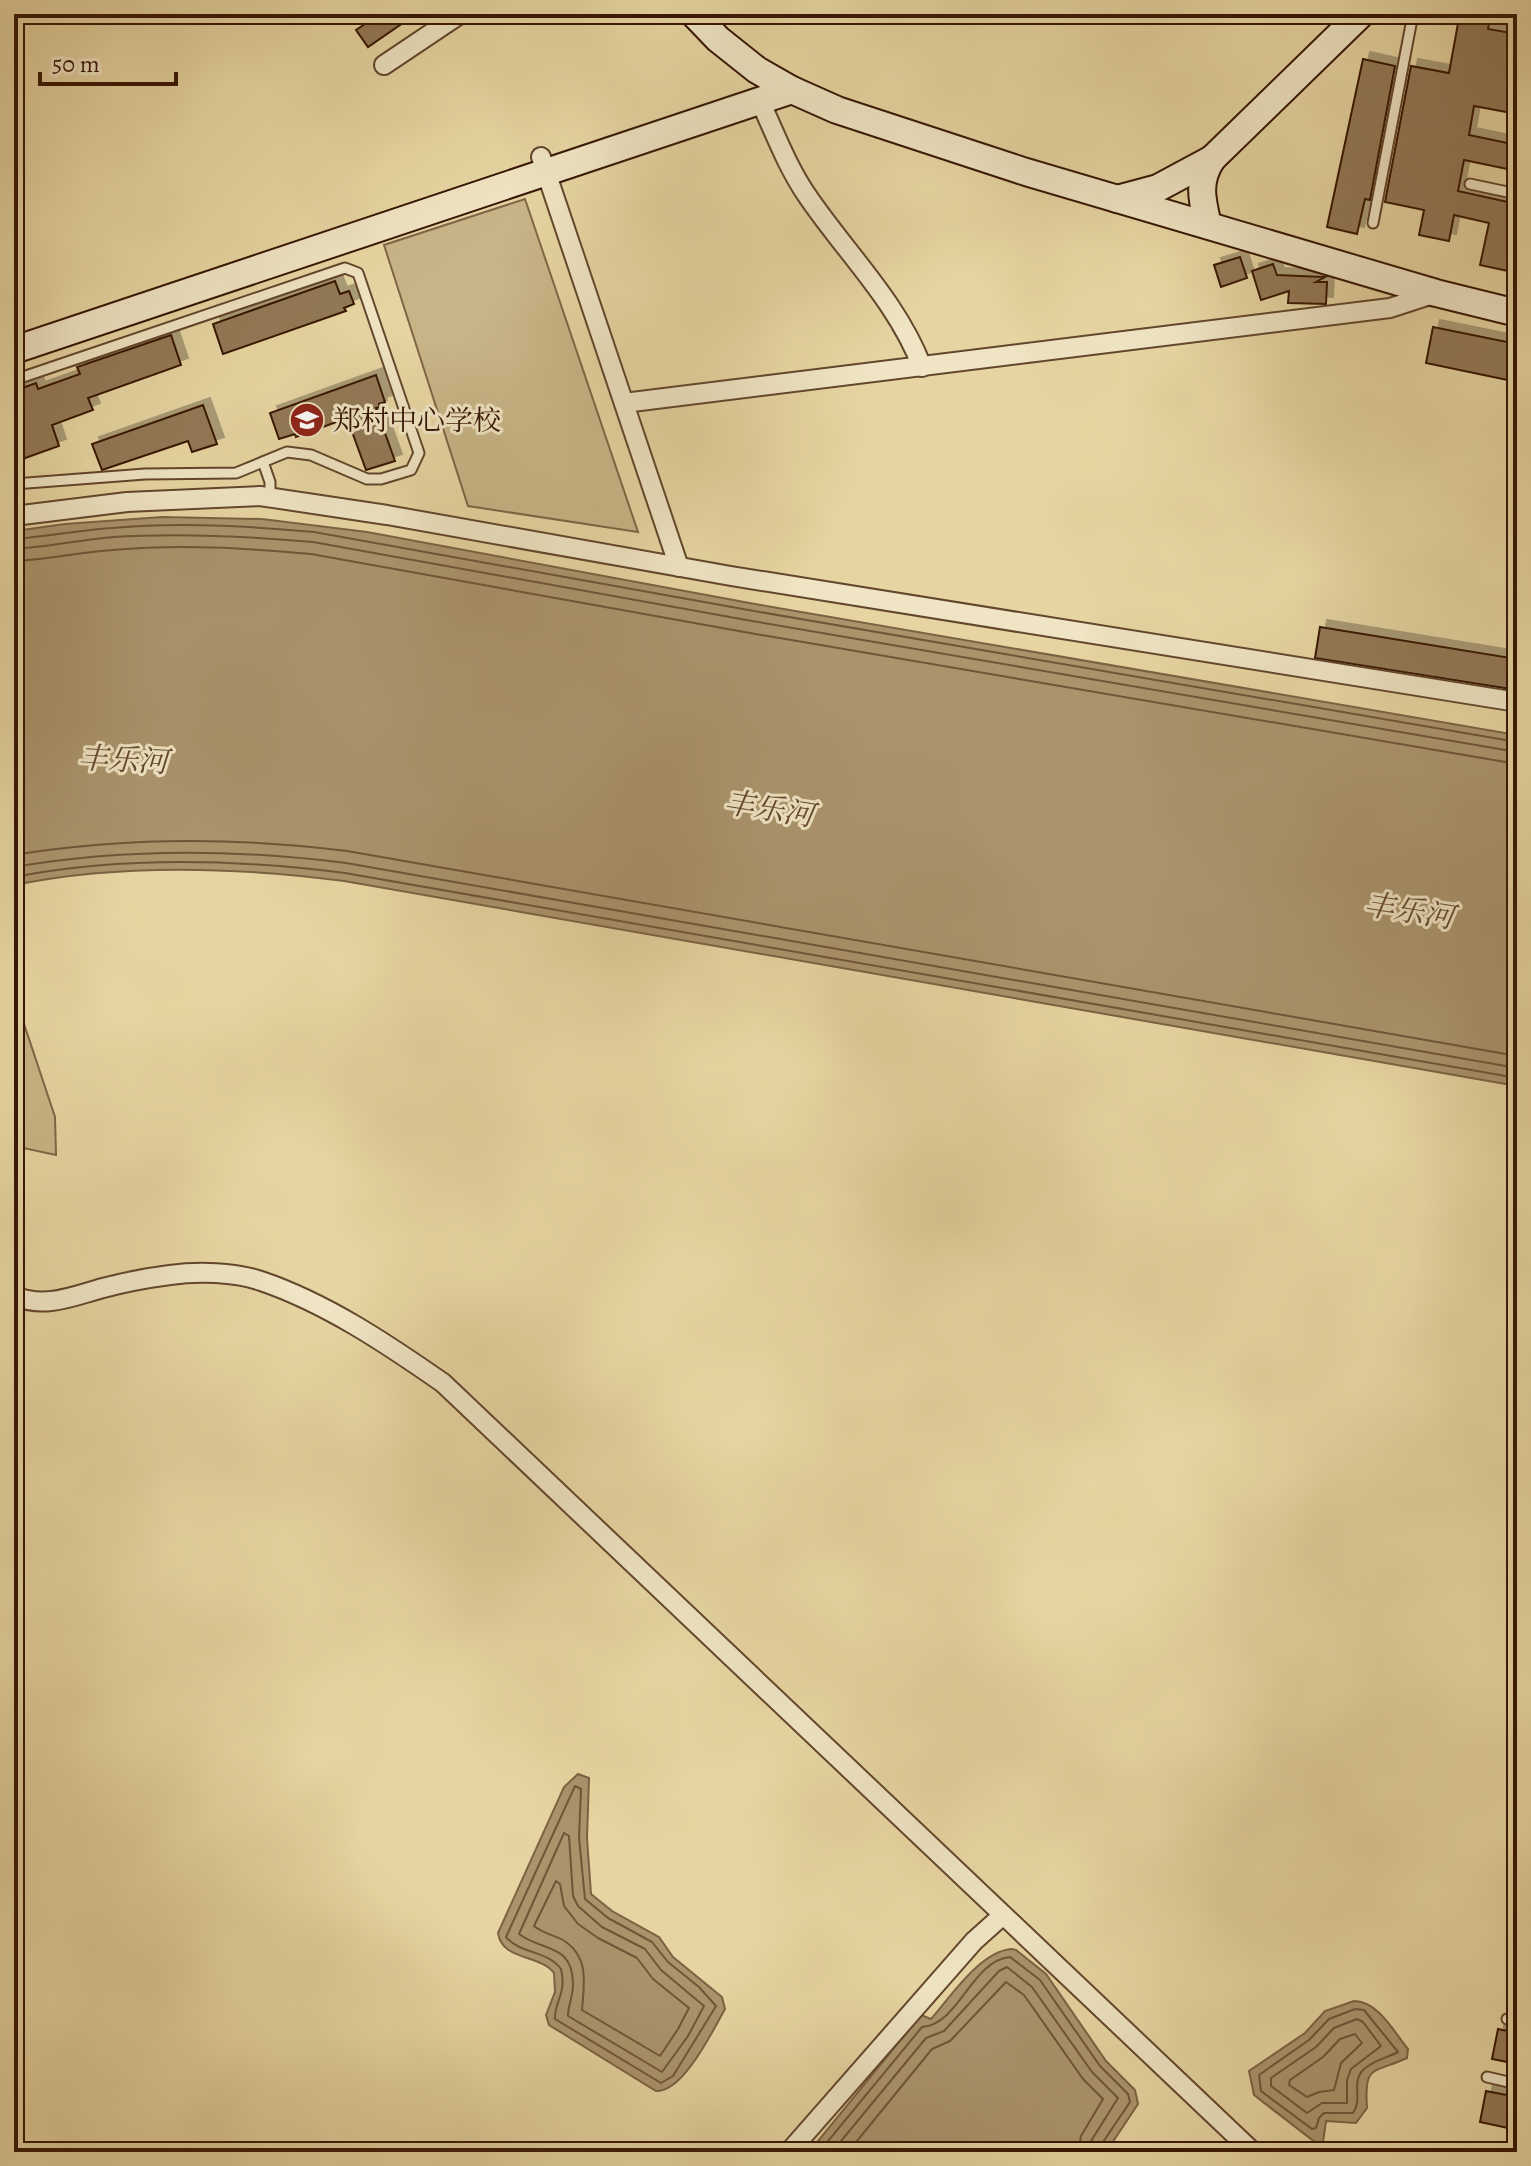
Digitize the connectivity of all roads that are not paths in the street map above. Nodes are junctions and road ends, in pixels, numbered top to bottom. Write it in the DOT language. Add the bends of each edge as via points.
graph roads {
  1 [pos="460,14"];
  2 [pos="694,14"];
  3 [pos="1361,14"];
  4 [pos="1413,14"];
  5 [pos="1505,14"];
  6 [pos="1517,17"];
  7 [pos="384,65"];
  8 [pos="775,90"];
  9 [pos="1212,159"];
  10 [pos="543,165"];
  11 [pos="1470,184"];
  12 [pos="1517,194"];
  13 [pos="1117,199"];
  14 [pos="1373,223"];
  15 [pos="1208,225"];
  16 [pos="188,292"];
  17 [pos="1436,293"];
  18 [pos="1517,313"];
  19 [pos="197,318"];
  20 [pos="14,333"];
  21 [pos="14,350"];
  22 [pos="922,367"];
  23 [pos="14,380"];
  24 [pos="624,403"];
  25 [pos="263,462"];
  26 [pos="14,484"];
  27 [pos="270,498"];
  28 [pos="14,516"];
  29 [pos="679,567"];
  30 [pos="1517,702"];
  31 [pos="14,1296"];
  32 [pos="1003,1915"];
  33 [pos="1487,2077"];
  34 [pos="1517,2084"];
  35 [pos="789,2152"];
  36 [pos="1253,2152"];
  1 -- 7 [label="street"];
  2 -- 8 [label="street"];
  3 -- 9 [label="street"];
  4 -- 14 [label="lane"];
  5 -- 6 [label="lane"];
  8 -- 10 [label="street"];
  8 -- 13 [label="street"];
  8 -- 22 [label="street" via="804,192 877,286"];
  9 -- 13 [label="street" via="1158,188"];
  9 -- 15 [label="street" via="1201,189"];
  10 -- 16 [label="street"];
  10 -- 20 [label="street"];
  10 -- 24 [label="street"];
  11 -- 12 [label="lane"];
  13 -- 15 [label="street"];
  15 -- 17 [label="street"];
  16 -- 19 [label="lane"];
  16 -- 21 [label="street"];
  17 -- 18 [label="street"];
  17 -- 22 [label="street" via="1390,308"];
  19 -- 23 [label="lane"];
  19 -- 25 [label="lane" via="345,268 358,273 419,453 416,463 411,470 372,479 298,452"];
  22 -- 24 [label="street"];
  24 -- 29 [label="street"];
  25 -- 26 [label="lane" via="236,473 132,474"];
  25 -- 27 [label="lane"];
  27 -- 28 [label="street" via="140,501"];
  27 -- 29 [label="street"];
  29 -- 30 [label="street"];
  31 -- 32 [label="street" via="54,1301 173,1275 241,1277 299,1298 398,1352 443,1383"];
  32 -- 35 [label="street" via="974,1941"];
  32 -- 36 [label="street"];
  33 -- 34 [label="lane"];
}
